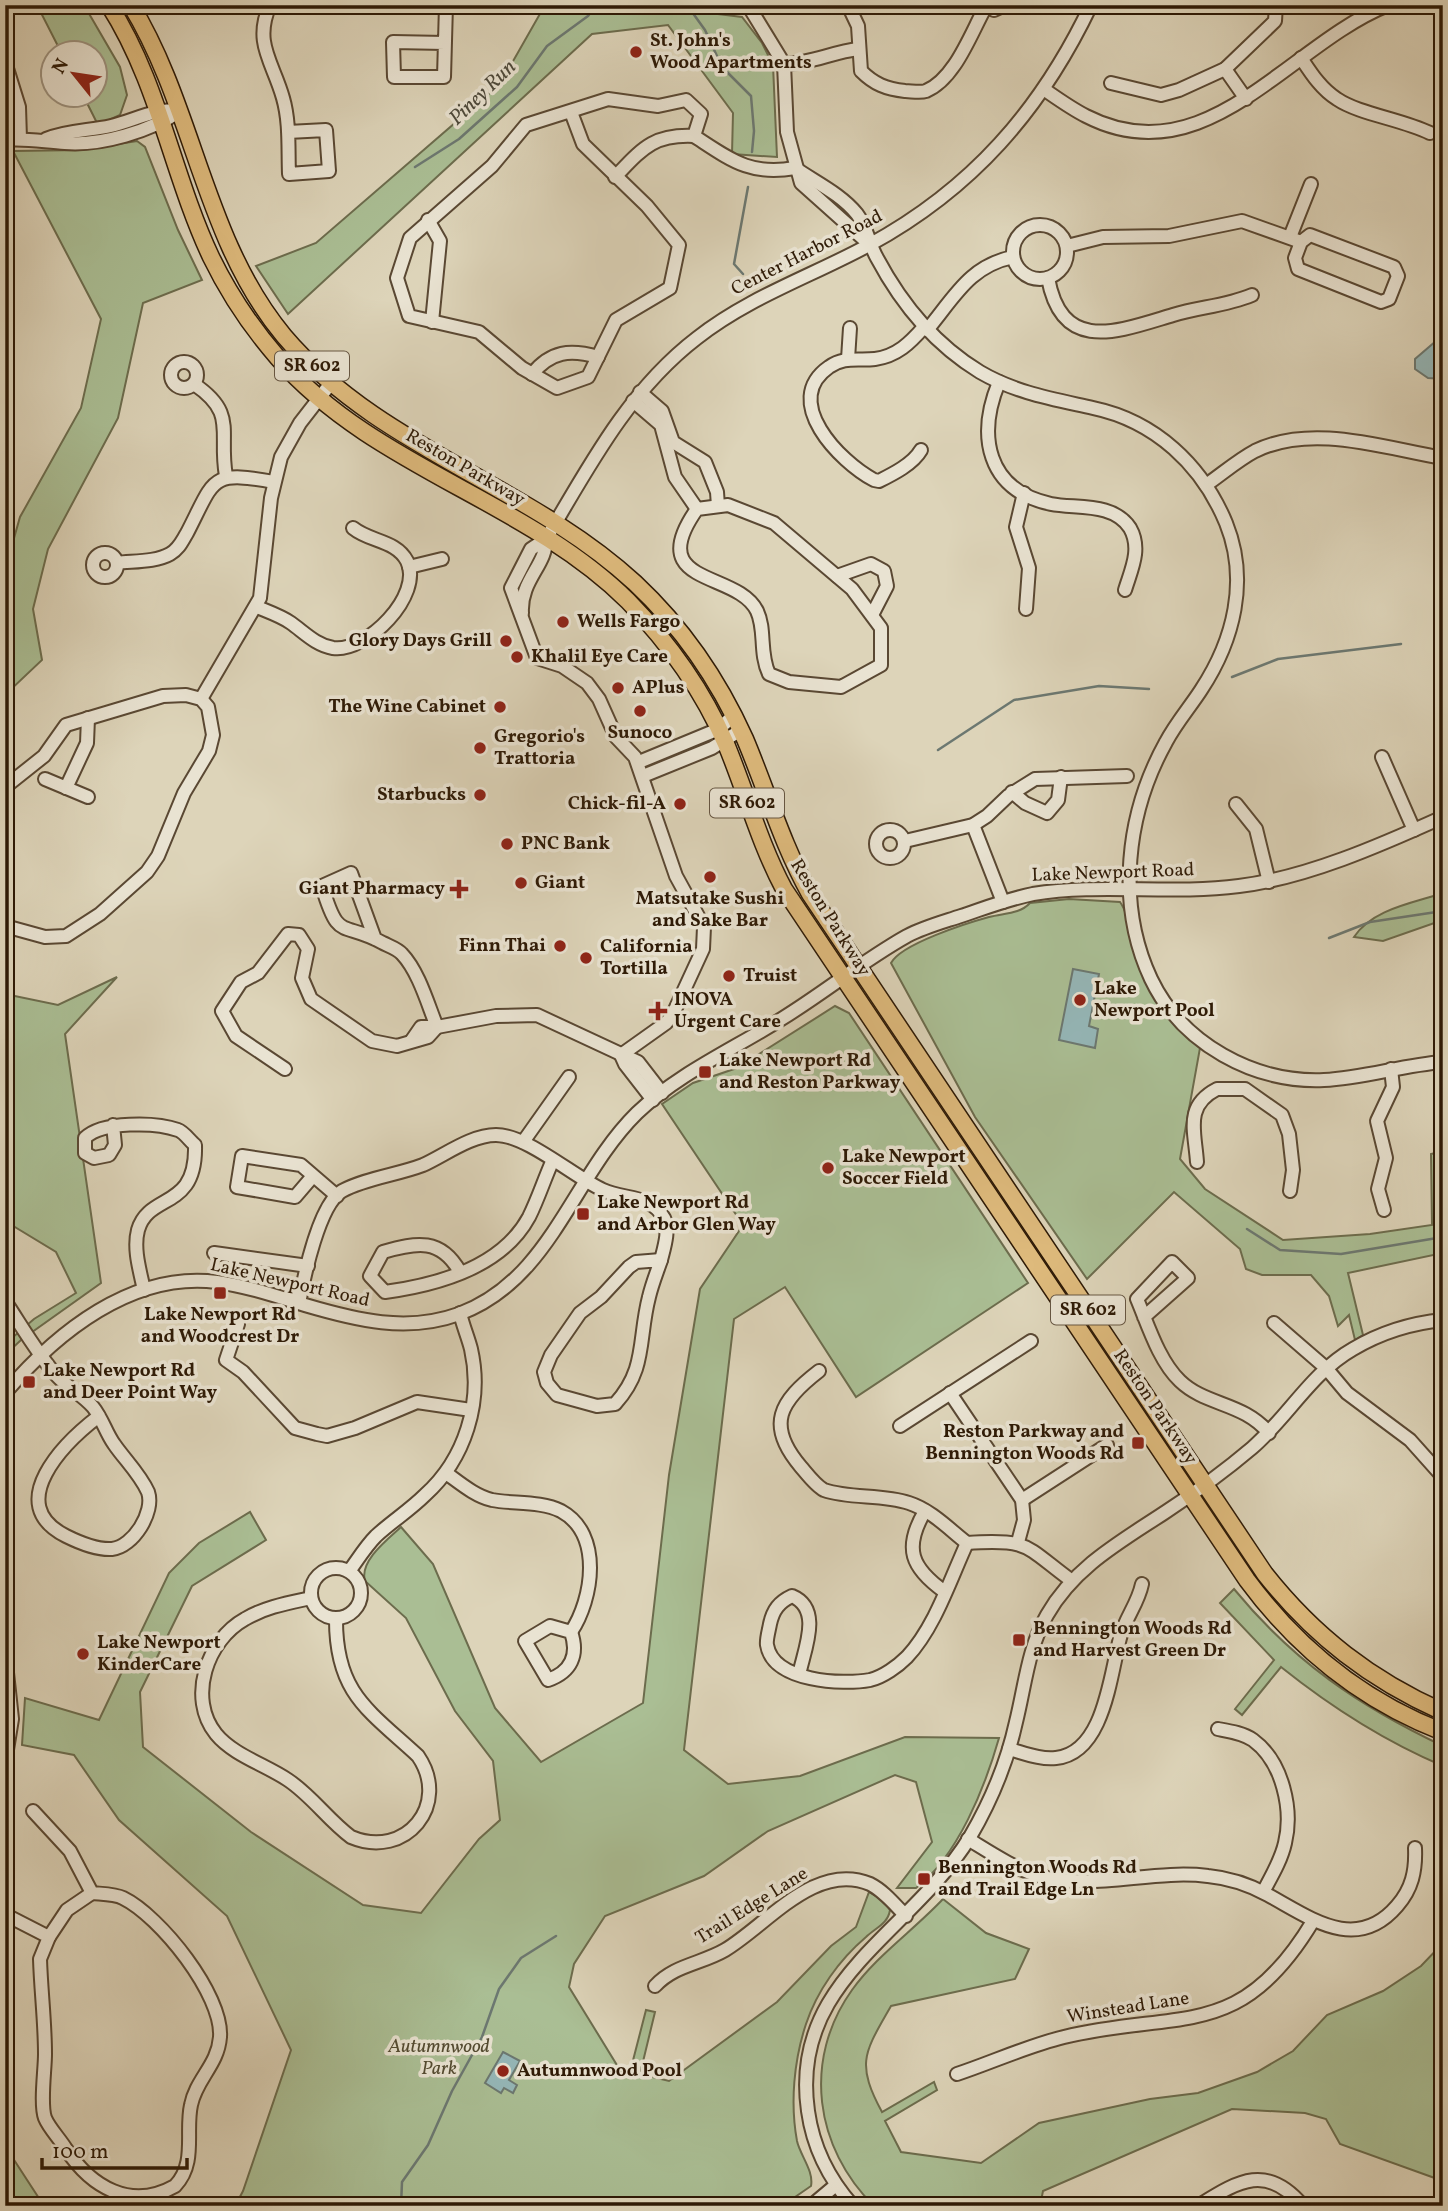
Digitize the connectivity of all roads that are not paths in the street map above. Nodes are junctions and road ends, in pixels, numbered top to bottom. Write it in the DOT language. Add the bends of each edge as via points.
graph roads {
  1 [pos="109,5"];
  2 [pos="131,5"];
  3 [pos="270,5"];
  4 [pos="446,5"];
  5 [pos="748,5"];
  6 [pos="848,5"];
  7 [pos="1005,5"];
  8 [pos="1091,5"];
  9 [pos="1276,5"];
  10 [pos="1388,5"];
  11 [pos="984,6"];
  12 [pos="444,43"];
  13 [pos="858,49"];
  14 [pos="1301,58"];
  15 [pos="5,62"];
  16 [pos="785,64"];
  17 [pos="1225,69"];
  18 [pos="1111,83"];
  19 [pos="1045,90"];
  20 [pos="1246,99"];
  21 [pos="180,111"];
  22 [pos="571,113"];
  23 [pos="162,117"];
  24 [pos="288,132"];
  25 [pos="1430,133"];
  26 [pos="694,136"];
  27 [pos="20,139"];
  28 [pos="5,140"];
  29 [pos="795,168"];
  30 [pos="615,177"];
  31 [pos="1311,184"];
  32 [pos="428,220"];
  33 [pos="1295,240"];
  34 [pos="870,245"];
  35 [pos="1067,246"];
  36 [pos="1013,257"];
  37 [pos="1048,278"];
  38 [pos="1252,295"];
  39 [pos="432,322"];
  40 [pos="850,328"];
  41 [pos="925,329"];
  42 [pos="598,357"];
  43 [pos="848,359"];
  44 [pos="532,374"];
  45 [pos="999,382"];
  46 [pos="331,383"];
  47 [pos="194,384"];
  48 [pos="636,397"];
  49 [pos="318,398"];
  50 [pos="920,450"];
  51 [pos="1443,458"];
  52 [pos="226,476"];
  53 [pos="274,482"];
  54 [pos="1206,485"];
  55 [pos="1024,493"];
  56 [pos="718,506"];
  57 [pos="697,509"];
  58 [pos="555,523"];
  59 [pos="353,528"];
  60 [pos="546,539"];
  61 [pos="442,559"];
  62 [pos="117,563"];
  63 [pos="410,567"];
  64 [pos="837,576"];
  65 [pos="1125,590"];
  66 [pos="257,607"];
  67 [pos="1026,609"];
  68 [pos="872,615"];
  69 [pos="201,699"];
  70 [pos="88,718"];
  71 [pos="737,722"];
  72 [pos="722,736"];
  73 [pos="1382,757"];
  74 [pos="639,762"];
  75 [pos="643,776"];
  76 [pos="1127,776"];
  77 [pos="1061,777"];
  78 [pos="45,779"];
  79 [pos="5,787"];
  80 [pos="66,788"];
  81 [pos="1012,792"];
  82 [pos="88,797"];
  83 [pos="1236,804"];
  84 [pos="1443,817"];
  85 [pos="973,825"];
  86 [pos="1414,830"];
  87 [pos="905,841"];
  88 [pos="1269,881"];
  89 [pos="1130,891"];
  90 [pos="1003,902"];
  91 [pos="5,926"];
  92 [pos="375,939"];
  93 [pos="859,968"];
  94 [pos="843,979"];
  95 [pos="437,1027"];
  96 [pos="621,1055"];
  97 [pos="1443,1062"];
  98 [pos="285,1069"];
  99 [pos="1391,1069"];
  100 [pos="1260,1071"];
  101 [pos="569,1077"];
  102 [pos="1252,1093"];
  103 [pos="657,1096"];
  104 [pos="113,1125"];
  105 [pos="523,1142"];
  106 [pos="552,1162"];
  107 [pos="1197,1162"];
  108 [pos="313,1176"];
  109 [pos="586,1180"];
  110 [pos="1290,1191"];
  111 [pos="337,1196"];
  112 [pos="1384,1210"];
  113 [pos="214,1253"];
  114 [pos="661,1260"];
  115 [pos="308,1266"];
  116 [pos="460,1272"];
  117 [pos="144,1290"];
  118 [pos="5,1301"];
  119 [pos="299,1303"];
  120 [pos="460,1313"];
  121 [pos="1144,1317"];
  122 [pos="1443,1320"];
  123 [pos="1275,1323"];
  124 [pos="238,1324"];
  125 [pos="1031,1341"];
  126 [pos="43,1355"];
  127 [pos="1326,1368"];
  128 [pos="819,1371"];
  129 [pos="5,1393"];
  130 [pos="950,1393"];
  131 [pos="471,1410"];
  132 [pos="99,1416"];
  133 [pos="900,1426"];
  134 [pos="1269,1433"];
  135 [pos="1107,1445"];
  136 [pos="446,1473"];
  137 [pos="1443,1477"];
  138 [pos="1204,1484"];
  139 [pos="1189,1495"];
  140 [pos="1022,1500"];
  141 [pos="925,1511"];
  142 [pos="1018,1542"];
  143 [pos="967,1543"];
  144 [pos="350,1570"];
  145 [pos="1072,1581"];
  146 [pos="1142,1584"];
  147 [pos="945,1592"];
  148 [pos="311,1598"];
  149 [pos="336,1620"];
  150 [pos="571,1632"];
  151 [pos="5,1654"];
  152 [pos="799,1675"];
  153 [pos="1443,1712"];
  154 [pos="1217,1729"];
  155 [pos="1443,1732"];
  156 [pos="1009,1749"];
  157 [pos="5,1762"];
  158 [pos="33,1811"];
  159 [pos="968,1839"];
  160 [pos="1415,1848"];
  161 [pos="1263,1892"];
  162 [pos="92,1893"];
  163 [pos="5,1909"];
  164 [pos="906,1916"];
  165 [pos="1313,1921"];
  166 [pos="49,1937"];
  167 [pos="655,1986"];
  168 [pos="957,2074"];
  169 [pos="836,2185"];
  170 [pos="811,2206"];
  171 [pos="853,2206"];
  172 [pos="1198,2206"];
  173 [pos="1303,2206"];
  1 -- 23 [label="main road, Reston Parkway / SR 602" via="142,64"];
  2 -- 21 [label="main road, Reston Parkway / SR 602" via="163,65"];
  3 -- 24 [label="street" via="261,36 283,99"];
  4 -- 12 [label="street"];
  5 -- 16 [label="street"];
  6 -- 13 [label="street" via="858,26"];
  7 -- 11 [label="street" via="994,10"];
  8 -- 19 [label="street, Center Harbor Road"];
  9 -- 17 [label="street" via="1275,21"];
  10 -- 14 [label="street" via="1352,22"];
  11 -- 13 [label="street" via="950,70 923,92 889,89 871,81 861,71"];
  12 -- 12 [label="street" via="444,77 394,77 393,43"];
  13 -- 16 [label="street"];
  14 -- 20 [label="street"];
  14 -- 25 [label="street" via="1337,100"];
  15 -- 27 [label="street" via="19,107"];
  16 -- 29 [label="street" via="785,116"];
  17 -- 18 [label="street" via="1161,95"];
  17 -- 20 [label="street"];
  19 -- 20 [label="street" via="1087,116 1144,130 1203,122"];
  19 -- 34 [label="street, Center Harbor Road" via="1009,136 970,174"];
  21 -- 23 [label="street" via="169,109"];
  21 -- 46 [label="main road, Reston Parkway / SR 602" via="224,239 244,277 285,336"];
  22 -- 26 [label="street" via="608,99 657,106 686,100 701,114"];
  22 -- 30 [label="street" via="583,144"];
  22 -- 32 [label="street" via="526,125 492,166"];
  23 -- 27 [label="street" via="46,139"];
  23 -- 49 [label="main road, Reston Parkway / SR 602" via="197,223 226,285 256,332"];
  24 -- 24 [label="street" via="289,174 329,171 326,130"];
  26 -- 29 [label="street" via="750,170"];
  26 -- 30 [label="street" via="670,135 646,145"];
  27 -- 28 [label="street"];
  29 -- 34 [label="street" via="808,191"];
  30 -- 42 [label="street" via="679,245 670,288 616,320"];
  31 -- 33 [label="street"];
  32 -- 39 [label="street" via="440,242"];
  32 -- 39 [label="street" via="410,238 397,278 409,316"];
  33 -- 33 [label="street" via="1298,269 1381,302 1392,295 1398,274 1394,267 1313,235"];
  33 -- 35 [label="street" via="1254,223 1232,221 1169,236 1103,237"];
  34 -- 41 [label="street"];
  34 -- 48 [label="street, Center Harbor Road" via="731,314 681,351"];
  35 -- 36 [label="street" via="1050,227 1033,225 1014,241"];
  35 -- 37 [label="street" via="1065,263"];
  36 -- 37 [label="street" via="1027,276"];
  36 -- 41 [label="street" via="976,271"];
  37 -- 38 [label="street" via="1052,299 1064,317 1095,333 1127,331"];
  39 -- 44 [label="street" via="479,332"];
  40 -- 43 [label="street"];
  41 -- 43 [label="street" via="888,356"];
  41 -- 45 [label="street" via="962,361"];
  42 -- 44 [label="street" via="563,351"];
  42 -- 44 [label="street" via="588,377 557,387"];
  43 -- 50 [label="street" via="829,366 813,387 810,406 822,434 866,476 879,481 917,457"];
  45 -- 54 [label="street" via="1136,422 1180,453"];
  45 -- 55 [label="street" via="987,415 987,442 1004,477"];
  46 -- 49 [label="street"];
  46 -- 58 [label="main road, Reston Parkway / SR 602" via="381,422"];
  47 -- 52 [label="street" via="212,396 222,411"];
  48 -- 56 [label="street" via="662,411 673,442 705,461"];
  48 -- 57 [label="street" via="662,425 675,477"];
  48 -- 58 [label="street, Center Harbor Road"];
  49 -- 53 [label="street" via="289,440"];
  49 -- 60 [label="main road, Reston Parkway / SR 602" via="376,441"];
  51 -- 54 [label="street" via="1324,438 1292,440 1243,458"];
  52 -- 53 [label="street"];
  52 -- 62 [label="street" via="208,491 176,551 160,558"];
  53 -- 66 [label="street" via="264,583"];
  54 -- 89 [label="street" via="1233,546 1236,607 1225,648 1165,743 1144,791 1133,839"];
  55 -- 65 [label="street" via="1052,504 1106,510 1123,520 1136,550"];
  55 -- 67 [label="street" via="1016,527 1029,568"];
  56 -- 57 [label="street"];
  56 -- 64 [label="street" via="728,505 775,523"];
  57 -- 68 [label="street" via="684,527 680,545 686,563 704,578 736,590 757,611 762,658 769,674 789,682 842,687 881,665 881,628"];
  58 -- 60 [label="street, Center Harbor Road"];
  58 -- 71 [label="main road, Reston Parkway / SR 602" via="618,568 662,611 705,666"];
  59 -- 63 [label="street" via="395,547"];
  60 -- 72 [label="main road, Reston Parkway / SR 602" via="595,573 642,616 694,683"];
  60 -- 74 [label="street, Center Harbor Road" via="543,555 523,589 522,613 537,658 562,666 587,683 616,737"];
  61 -- 63 [label="street"];
  62 -- 62 [label="street" via="112,555 101,553 93,560 100,576 110,576"];
  63 -- 66 [label="street" via="411,583 404,600 370,637 353,647 321,644 290,622"];
  64 -- 68 [label="street"];
  64 -- 68 [label="street" via="871,564 884,571 887,586"];
  66 -- 69 [label="street"];
  69 -- 70 [label="street" via="163,696"];
  69 -- 91 [label="street" via="212,722 209,751 147,872 100,914 66,936 45,937"];
  70 -- 79 [label="street" via="66,724 44,756"];
  70 -- 80 [label="street" via="87,743"];
  71 -- 72 [label="street"];
  71 -- 93 [label="main road, Reston Parkway / SR 602" via="785,846 810,894"];
  72 -- 74 [label="street"];
  72 -- 75 [label="street"];
  72 -- 94 [label="main road, Reston Parkway / SR 602" via="771,864"];
  73 -- 86 [label="street"];
  74 -- 75 [label="street"];
  75 -- 96 [label="street" via="676,876 703,922 704,943 670,1018"];
  76 -- 77 [label="street"];
  77 -- 81 [label="street" via="1035,779"];
  77 -- 81 [label="street" via="1058,800 1047,813"];
  78 -- 80 [label="street"];
  80 -- 82 [label="street"];
  81 -- 85 [label="street"];
  83 -- 88 [label="street" via="1256,829"];
  84 -- 86 [label="street, Lake Newport Road"];
  85 -- 87 [label="street"];
  85 -- 90 [label="street"];
  86 -- 88 [label="street, Lake Newport Road"];
  88 -- 89 [label="street, Lake Newport Road"];
  89 -- 90 [label="street, Lake Newport Road" via="1050,892"];
  89 -- 100 [label="street" via="1134,931 1166,1004 1213,1049"];
  90 -- 93 [label="street, Lake Newport Road" via="911,934"];
  92 -- 92 [label="street" via="338,925 322,886 351,873"];
  92 -- 95 [label="street" via="402,953"];
  93 -- 94 [label="street, Lake Newport Road"];
  93 -- 138 [label="main road, Reston Parkway / SR 602"];
  94 -- 103 [label="street, Lake Newport Road"];
  94 -- 139 [label="main road, Reston Parkway / SR 602"];
  95 -- 96 [label="street" via="496,1016 537,1015"];
  95 -- 98 [label="street" via="421,1027 412,1040 397,1046 380,1045 311,999 302,978 308,948 299,935 288,934 258,973 241,982 222,1012 236,1035"];
  96 -- 103 [label="street"];
  97 -- 99 [label="street"];
  99 -- 100 [label="street" via="1326,1080"];
  99 -- 112 [label="street" via="1392,1087 1377,1121 1386,1158 1378,1189"];
  100 -- 102 [label="street"];
  101 -- 105 [label="street"];
  102 -- 107 [label="street" via="1226,1087 1202,1099 1192,1117"];
  102 -- 110 [label="street" via="1276,1108 1286,1123 1293,1170"];
  103 -- 109 [label="street, Lake Newport Road" via="616,1137"];
  104 -- 117 [label="street" via="180,1130 195,1145 196,1167 178,1196 154,1209 138,1230"];
  105 -- 106 [label="street"];
  105 -- 111 [label="street" via="495,1135 470,1142"];
  106 -- 109 [label="street"];
  106 -- 116 [label="street" via="516,1235 493,1256"];
  108 -- 108 [label="street" via="300,1165 242,1156 237,1187 295,1197"];
  108 -- 111 [label="street"];
  109 -- 114 [label="street" via="652,1206 664,1219"];
  109 -- 120 [label="street, Lake Newport Road" via="524,1271 500,1291"];
  111 -- 115 [label="street" via="324,1214"];
  113 -- 115 [label="street"];
  114 -- 114 [label="street" via="636,1262 580,1313 544,1372 557,1395 597,1406 615,1404 630,1388 640,1364 648,1298"];
  115 -- 119 [label="street"];
  116 -- 116 [label="street" via="385,1292 370,1276 383,1252 422,1244 452,1258"];
  117 -- 119 [label="street, Lake Newport Road" via="216,1282"];
  117 -- 126 [label="street, Lake Newport Road" via="86,1319"];
  118 -- 126 [label="street"];
  119 -- 120 [label="street, Lake Newport Road" via="391,1324"];
  120 -- 131 [label="street" via="472,1358"];
  121 -- 134 [label="street" via="1167,1365 1181,1382 1256,1418"];
  122 -- 127 [label="street" via="1374,1338"];
  123 -- 127 [label="street"];
  124 -- 131 [label="street" via="226,1360 295,1428 327,1436 417,1402"];
  125 -- 130 [label="street"];
  126 -- 129 [label="street, Lake Newport Road"];
  126 -- 132 [label="street" via="54,1373"];
  127 -- 134 [label="street"];
  127 -- 137 [label="street" via="1347,1393 1410,1440"];
  128 -- 141 [label="street" via="792,1394 781,1413 780,1433 790,1454 822,1489 909,1503"];
  130 -- 133 [label="street"];
  130 -- 140 [label="street"];
  131 -- 136 [label="street" via="460,1449"];
  132 -- 132 [label="street" via="148,1494 149,1510 136,1533 114,1549 58,1531 41,1514 38,1501 42,1481 62,1448"];
  134 -- 138 [label="street"];
  135 -- 140 [label="street"];
  136 -- 144 [label="street" via="374,1538"];
  136 -- 150 [label="street" via="491,1499 561,1511 582,1530 589,1573 586,1600"];
  138 -- 139 [label="street"];
  138 -- 153 [label="main road, Reston Parkway / SR 602" via="1265,1574 1311,1627 1378,1679"];
  139 -- 145 [label="street" via="1108,1549"];
  139 -- 155 [label="main road, Reston Parkway / SR 602" via="1264,1603 1314,1655 1383,1704"];
  140 -- 142 [label="street" via="1024,1520"];
  141 -- 143 [label="street"];
  141 -- 147 [label="street" via="914,1529 915,1560 923,1576"];
  142 -- 143 [label="street"];
  142 -- 145 [label="street" via="1045,1557"];
  143 -- 147 [label="street"];
  144 -- 148 [label="street" via="328,1569 318,1576"];
  144 -- 149 [label="street" via="362,1589 360,1599 349,1614"];
  145 -- 156 [label="street" via="1036,1639"];
  146 -- 156 [label="street" via="1125,1620 1088,1742 1055,1759"];
  147 -- 152 [label="street" via="913,1648 890,1670 872,1680 829,1682"];
  148 -- 149 [label="street" via="321,1613"];
  148 -- 149 [label="street" via="263,1610 242,1620 225,1637 202,1678 206,1717 229,1746 287,1779 351,1836 364,1842 390,1842 418,1824 425,1812 429,1782 418,1756 359,1701 346,1682 336,1646"];
  150 -- 150 [label="street" via="550,1626 525,1641 548,1680 571,1664 575,1650"];
  151 -- 157 [label="street" via="12,1719"];
  152 -- 152 [label="street" via="778,1665 766,1645 772,1616 780,1601 792,1596 801,1600 811,1621"];
  154 -- 161 [label="street" via="1256,1742 1283,1788 1285,1844"];
  156 -- 159 [label="street"];
  158 -- 162 [label="street" via="70,1851"];
  159 -- 161 [label="street" via="1020,1869 1058,1880 1189,1874 1230,1880"];
  159 -- 164 [label="street"];
  160 -- 165 [label="street" via="1409,1889 1381,1920 1352,1929"];
  161 -- 165 [label="street"];
  162 -- 166 [label="street" via="67,1910"];
  162 -- 166 [label="street" via="122,1897 181,1947 214,2010 220,2034 218,2056 191,2105 189,2160 177,2184 157,2200 132,2204 110,2199 88,2181 44,2117 40,1959"];
  163 -- 166 [label="street" via="8,1916"];
  164 -- 167 [label="street, Trail Edge Lane" via="871,1885 846,1880 820,1884 727,1949 671,1971"];
  164 -- 169 [label="street" via="836,1987 811,2042 806,2080 809,2121"];
  165 -- 168 [label="street, Winstead Lane" via="1294,1953 1274,1974 1223,2009 1185,2021 1064,2037"];
  169 -- 170 [label="street"];
  169 -- 171 [label="street"];
  172 -- 173 [label="street" via="1228,2186 1259,2179 1285,2188"];
}
